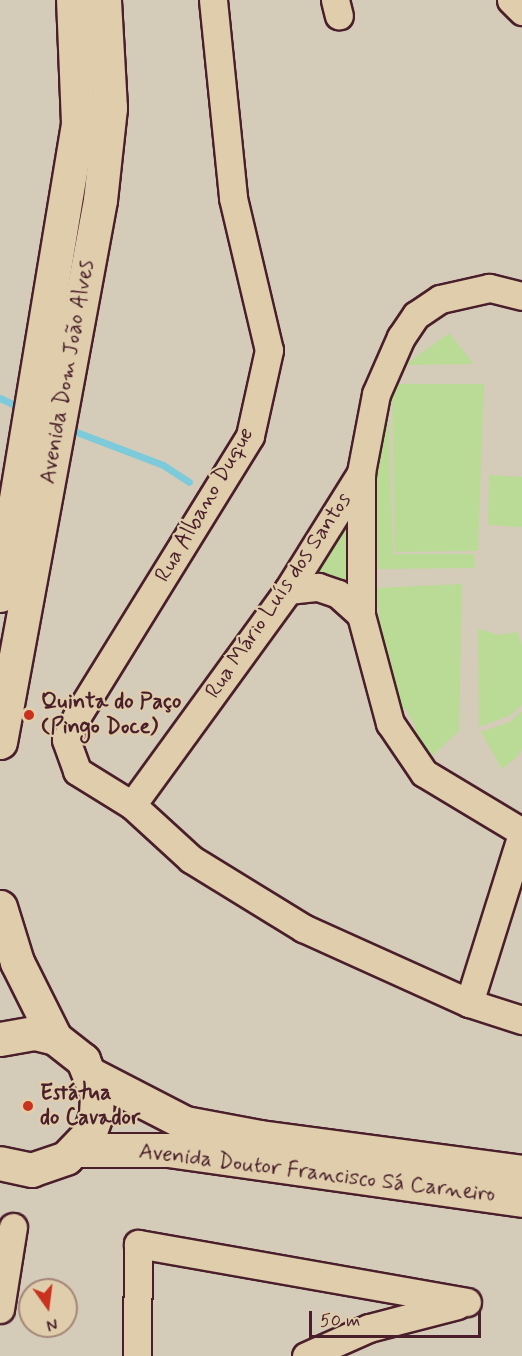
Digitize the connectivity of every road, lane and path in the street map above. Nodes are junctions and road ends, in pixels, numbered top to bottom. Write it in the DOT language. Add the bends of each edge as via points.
graph roads {
  1 [pos="73,0"];
  2 [pos="104,0"];
  3 [pos="213,0"];
  4 [pos="522,296"];
  5 [pos="361,473"];
  6 [pos="288,590"];
  7 [pos="0,595"];
  8 [pos="361,615"];
  9 [pos="0,742"];
  10 [pos="132,806"];
  11 [pos="522,833"];
  12 [pos="0,907"];
  13 [pos="470,1003"];
  14 [pos="522,1020"];
  15 [pos="55,1038"];
  16 [pos="0,1039"];
  17 [pos="92,1075"];
  18 [pos="77,1150"];
  19 [pos="0,1163"];
  20 [pos="522,1172"];
  21 [pos="522,1200"];
  22 [pos="13,1227"];
  23 [pos="0,1309"];
  24 [pos="137,1356"];
  25 [pos="306,1356"];
  1 -- 7 [label="main road, Avenida Dom João Alves" via="78,123"];
  2 -- 9 [label="main road, Avenida Dom João Alves" via="110,108 100,200"];
  3 -- 10 [label="street, Rua Albano Duque" via="233,198 269,350 250,436 77,716 66,740 77,771"];
  4 -- 5 [label="street" via="489,288 440,299 416,315 401,337 376,394"];
  5 -- 6 [label="street, Rua Mário Luís dos Santos"];
  5 -- 8 [label="street"];
  6 -- 8 [label="street" via="318,587 338,594"];
  6 -- 10 [label="street, Rua Mário Luís dos Santos"];
  8 -- 11 [label="street" via="390,723 424,773"];
  10 -- 13 [label="street" via="190,859 303,928"];
  11 -- 13 [label="street"];
  12 -- 15 [label="main road" via="17,962"];
  13 -- 14 [label="street"];
  15 -- 16 [label="main road" via="35,1033"];
  15 -- 17 [label="main road" via="83,1060"];
  17 -- 18 [label="main road" via="96,1115"];
  17 -- 20 [label="main road, Avenida Doutor Francisco Sá Carneiro" via="185,1123 260,1137"];
  18 -- 19 [label="main road" via="54,1165 32,1170"];
  18 -- 21 [label="main road, Avenida Doutor Francisco Sá Carneiro" via="168,1150"];
  22 -- 23 [label="street"];
  24 -- 25 [label="street" via="138,1244 466,1302 369,1328"];
}
